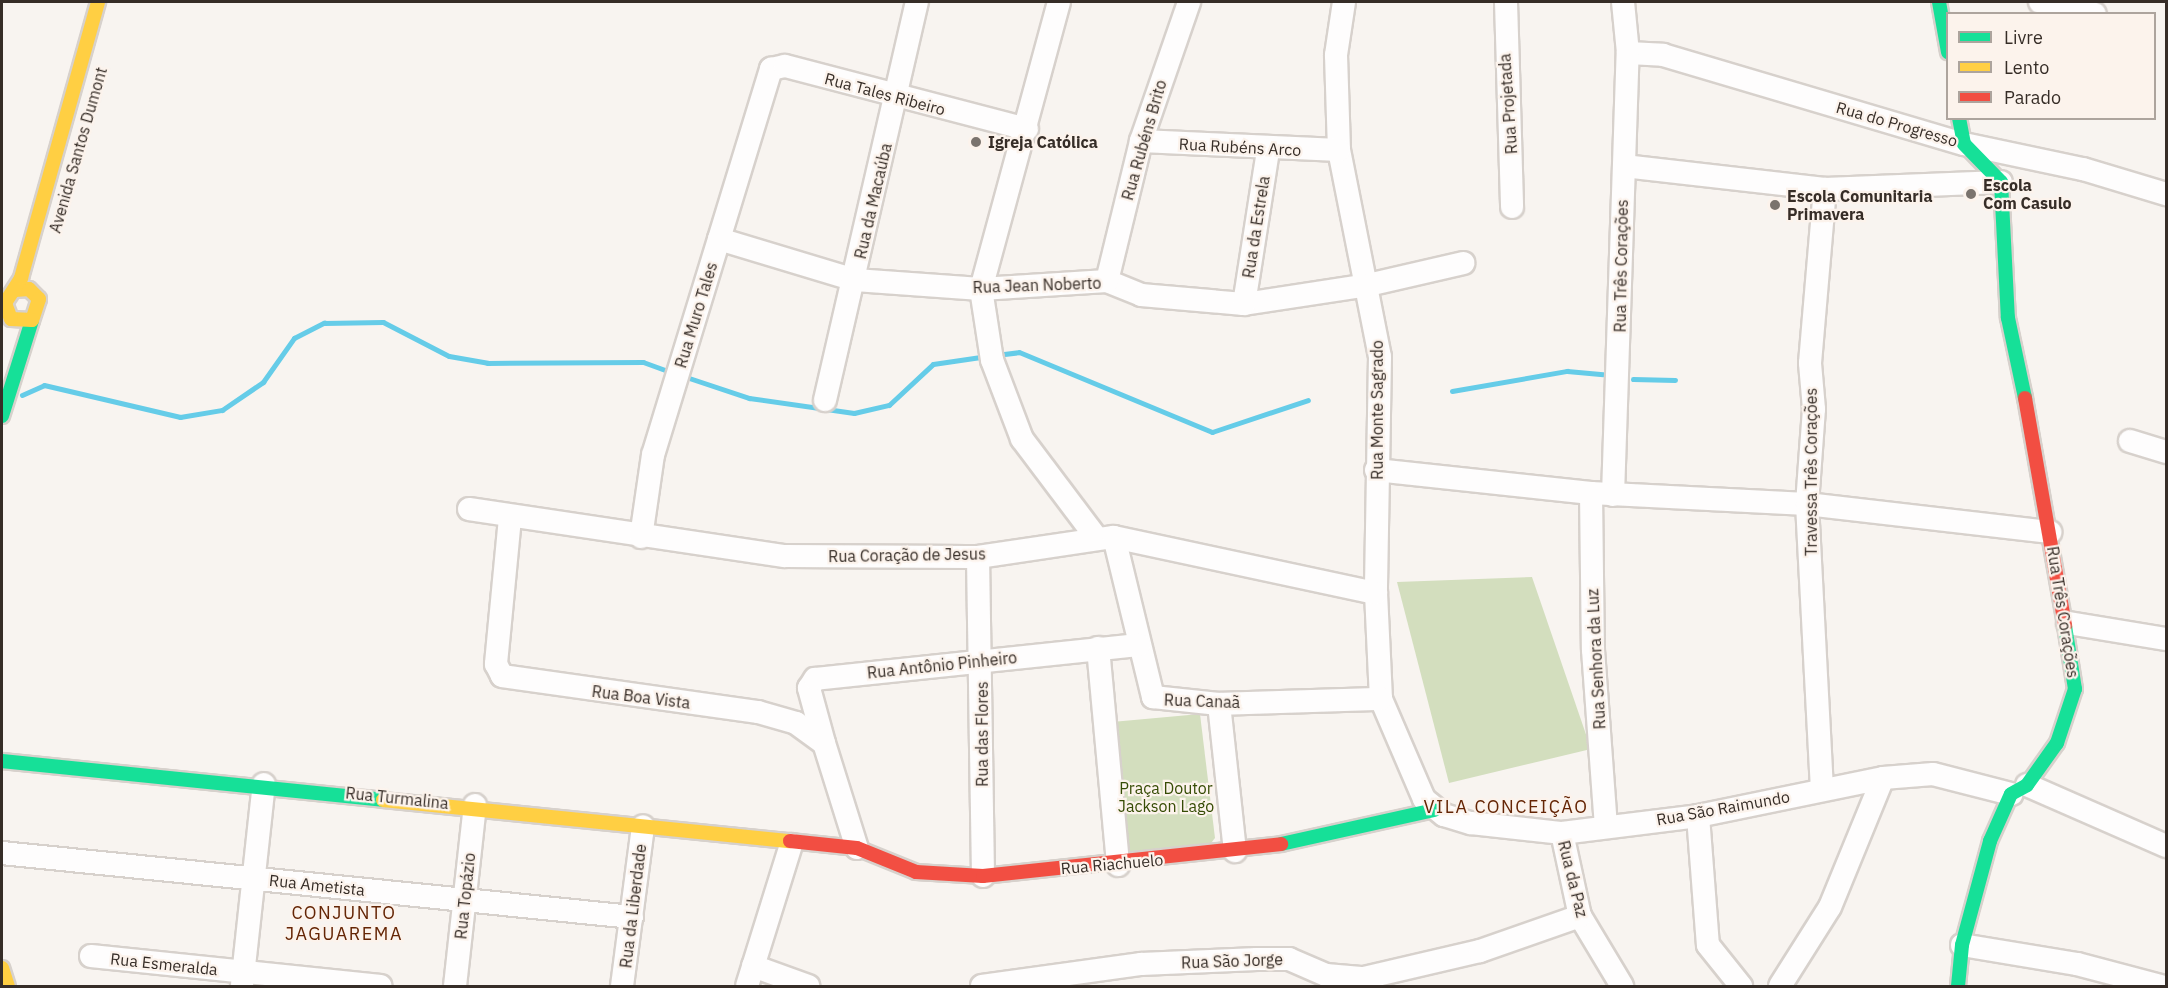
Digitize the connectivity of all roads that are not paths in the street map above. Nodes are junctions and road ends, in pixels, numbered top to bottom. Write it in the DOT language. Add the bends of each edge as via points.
graph roads {
  1 [pos="98,2"];
  2 [pos="917,2"];
  3 [pos="1059,2"];
  4 [pos="1190,2"];
  5 [pos="1344,2"];
  6 [pos="1506,2"];
  7 [pos="1623,2"];
  8 [pos="1939,2"];
  9 [pos="2040,2"];
  10 [pos="2086,12"];
  11 [pos="1946,46"];
  12 [pos="1628,53"];
  13 [pos="760,94"];
  14 [pos="897,99"];
  15 [pos="1959,120"];
  16 [pos="1027,129"];
  17 [pos="1141,141"];
  18 [pos="1964,144"];
  19 [pos="1268,150"];
  20 [pos="1339,150"];
  21 [pos="1624,166"];
  22 [pos="2001,182"];
  23 [pos="1826,189"];
  24 [pos="2166,194"];
  25 [pos="1512,207"];
  26 [pos="719,239"];
  27 [pos="1463,263"];
  28 [pos="42,276"];
  29 [pos="855,280"];
  30 [pos="1107,281"];
  31 [pos="1368,285"];
  32 [pos="981,289"];
  33 [pos="9,293"];
  34 [pos="39,299"];
  35 [pos="1244,304"];
  36 [pos="5,310"];
  37 [pos="32,320"];
  38 [pos="5,335"];
  39 [pos="825,400"];
  40 [pos="2,416"];
  41 [pos="2130,441"];
  42 [pos="2166,452"];
  43 [pos="1376,470"];
  44 [pos="1602,494"];
  45 [pos="1807,504"];
  46 [pos="470,509"];
  47 [pos="510,518"];
  48 [pos="2050,532"];
  49 [pos="641,537"];
  50 [pos="1105,537"];
  51 [pos="978,556"];
  52 [pos="1376,593"];
  53 [pos="2068,623"];
  54 [pos="2166,639"];
  55 [pos="1139,645"];
  56 [pos="1098,648"];
  57 [pos="982,660"];
  58 [pos="1381,699"];
  59 [pos="1219,704"];
  60 [pos="824,743"];
  61 [pos="2,761"];
  62 [pos="1883,778"];
  63 [pos="264,784"];
  64 [pos="2019,789"];
  65 [pos="1822,790"];
  66 [pos="475,805"];
  67 [pos="1434,810"];
  68 [pos="1698,816"];
  69 [pos="1605,825"];
  70 [pos="643,826"];
  71 [pos="1562,833"];
  72 [pos="791,845"];
  73 [pos="2166,846"];
  74 [pos="857,848"];
  75 [pos="1235,851"];
  76 [pos="2,853"];
  77 [pos="1118,865"];
  78 [pos="983,876"];
  79 [pos="254,879"];
  80 [pos="465,900"];
  81 [pos="1580,916"];
  82 [pos="632,917"];
  83 [pos="1962,945"];
  84 [pos="91,956"];
  85 [pos="2,968"];
  86 [pos="750,976"];
  87 [pos="243,979"];
  88 [pos="1021,984"];
  89 [pos="2160,986"];
  90 [pos="8,987"];
  91 [pos="380,987"];
  92 [pos="455,987"];
  93 [pos="622,987"];
  94 [pos="808,987"];
  95 [pos="982,987"];
  96 [pos="1622,987"];
  97 [pos="1741,987"];
  98 [pos="1780,987"];
  99 [pos="1958,987"];
  1 -- 33 [label="street, Avenida Santos Dumont"];
  2 -- 14 [label="street, Rua da Macaúba"];
  3 -- 16 [label="street"];
  4 -- 17 [label="street, Rua Rubéns Brito"];
  5 -- 20 [label="street, Rua Monte Sagrado" via="1336,55"];
  6 -- 25 [label="street, Rua Projetada"];
  7 -- 12 [label="street, Rua Três Corações"];
  8 -- 11 [label="street"];
  9 -- 10 [label="street"];
  12 -- 18 [label="street, Rua do Progresso" via="1663,55"];
  12 -- 21 [label="street, Rua Três Corações"];
  13 -- 14 [label="street, Rua Tales Ribeiro" via="771,69 785,66"];
  13 -- 26 [label="street, Rua Muro Tales"];
  14 -- 16 [label="street, Rua Tales Ribeiro"];
  14 -- 29 [label="street, Rua da Macaúba"];
  15 -- 18 [label="street"];
  16 -- 32 [label="street"];
  17 -- 19 [label="street, Rua Rubéns Arco"];
  17 -- 30 [label="street, Rua Rubéns Brito"];
  18 -- 22 [label="street"];
  18 -- 24 [label="street, Rua do Progresso" via="2083,169"];
  19 -- 20 [label="street, Rua Rubéns Arco"];
  19 -- 35 [label="street, Rua da Estrela"];
  20 -- 31 [label="street, Rua Monte Sagrado"];
  21 -- 23 [label="street"];
  21 -- 44 [label="street, Rua Três Corações"];
  22 -- 23 [label="street"];
  22 -- 48 [label="street, Rua Três Corações" via="2008,318"];
  23 -- 45 [label="street, Travessa Três Corações" via="1810,363 1814,409"];
  26 -- 29 [label="street, Rua Jean Noberto"];
  26 -- 49 [label="street, Rua Muro Tales" via="653,455"];
  27 -- 31 [label="street, Rua Jean Noberto"];
  28 -- 34 [label="street"];
  29 -- 32 [label="street, Rua Jean Noberto"];
  29 -- 39 [label="street, Rua da Macaúba"];
  30 -- 32 [label="street, Rua Jean Noberto"];
  30 -- 35 [label="street, Rua Jean Noberto" via="1141,295"];
  31 -- 35 [label="street, Rua Jean Noberto"];
  31 -- 43 [label="street, Rua Monte Sagrado" via="1380,357"];
  32 -- 50 [label="street" via="991,351 1022,439"];
  33 -- 34 [label="street" via="28,289"];
  33 -- 36 [label="street, Avenida Santos Dumont"];
  34 -- 37 [label="street"];
  36 -- 37 [label="street" via="21,323"];
  36 -- 38 [label="street, Avenida Santos Dumont"];
  37 -- 40 [label="street"];
  41 -- 42 [label="street"];
  43 -- 44 [label="street, Rua Três Corações"];
  43 -- 52 [label="street, Rua Monte Sagrado"];
  44 -- 45 [label="street, Rua Três Corações"];
  44 -- 69 [label="street, Rua Senhora da Luz" via="1593,650"];
  45 -- 48 [label="street, Rua Três Corações"];
  45 -- 65 [label="street, Travessa Três Corações"];
  46 -- 47 [label="street, Rua Coração de Jesus"];
  47 -- 49 [label="street, Rua Coração de Jesus"];
  47 -- 60 [label="street, Rua Boa Vista" via="496,664 502,676 777,715 810,730"];
  48 -- 53 [label="street, Rua Três Corações"];
  49 -- 51 [label="street, Rua Coração de Jesus" via="785,556"];
  50 -- 51 [label="street, Rua Coração de Jesus"];
  50 -- 52 [label="street, Rua Coração de Jesus"];
  50 -- 55 [label="street, Rua Canaã"];
  51 -- 57 [label="street, Rua das Flores"];
  52 -- 58 [label="street, Rua Monte Sagrado"];
  53 -- 54 [label="street"];
  53 -- 64 [label="street, Rua Três Corações" via="2075,690 2068,718"];
  55 -- 56 [label="street, Rua Antônio Pinheiro"];
  55 -- 59 [label="street, Rua Canaã" via="1153,697 1170,703"];
  56 -- 57 [label="street, Rua Antônio Pinheiro"];
  56 -- 77 [label="street"];
  57 -- 60 [label="street, Rua Antônio Pinheiro" via="815,679 809,688"];
  57 -- 78 [label="street, Rua das Flores"];
  58 -- 59 [label="street, Rua Canaã"];
  58 -- 67 [label="street, Rua Monte Sagrado" via="1416,786"];
  59 -- 75 [label="street"];
  60 -- 74 [label="street"];
  61 -- 63 [label="street, Rua Turmalina"];
  62 -- 64 [label="street, Rua São Raimundo" via="1933,774"];
  62 -- 65 [label="street, Rua São Raimundo"];
  62 -- 98 [label="street" via="1830,907"];
  63 -- 66 [label="street, Rua Turmalina"];
  63 -- 79 [label="street"];
  64 -- 73 [label="street, Rua São Raimundo"];
  64 -- 83 [label="street, Rua Três Corações" via="1990,841"];
  65 -- 68 [label="street, Rua São Raimundo"];
  66 -- 70 [label="street, Rua Turmalina"];
  66 -- 80 [label="street, Rua Topázio"];
  67 -- 71 [label="street, Rua São Raimundo" via="1471,823"];
  67 -- 75 [label="street, Rua Riachuelo"];
  68 -- 69 [label="street, Rua São Raimundo"];
  68 -- 97 [label="street" via="1708,945"];
  69 -- 71 [label="street, Rua São Raimundo"];
  70 -- 72 [label="street, Rua Turmalina"];
  70 -- 82 [label="street, Rua da Liberdade"];
  71 -- 81 [label="street, Rua da Paz"];
  72 -- 74 [label="street, Rua Riachuelo"];
  72 -- 86 [label="street"];
  74 -- 78 [label="street, Rua Riachuelo" via="916,872"];
  75 -- 77 [label="street, Rua Riachuelo"];
  76 -- 79 [label="street, Rua Ametista"];
  77 -- 78 [label="street, Rua Riachuelo"];
  79 -- 80 [label="street, Rua Ametista"];
  79 -- 87 [label="street"];
  80 -- 82 [label="street, Rua Ametista"];
  80 -- 92 [label="street, Rua Topázio"];
  81 -- 88 [label="street, Rua São Jorge" via="1480,951 1364,978 1326,975 1289,958 1141,963"];
  81 -- 96 [label="street, Rua da Paz"];
  82 -- 93 [label="street, Rua da Liberdade"];
  83 -- 89 [label="street" via="2077,964"];
  83 -- 99 [label="street, Rua Três Corações"];
  84 -- 87 [label="street, Rua Esmeralda"];
  85 -- 90 [label="street"];
  86 -- 94 [label="street"];
  87 -- 91 [label="street, Rua Esmeralda"];
  88 -- 95 [label="street, Rua São Jorge"];
}
